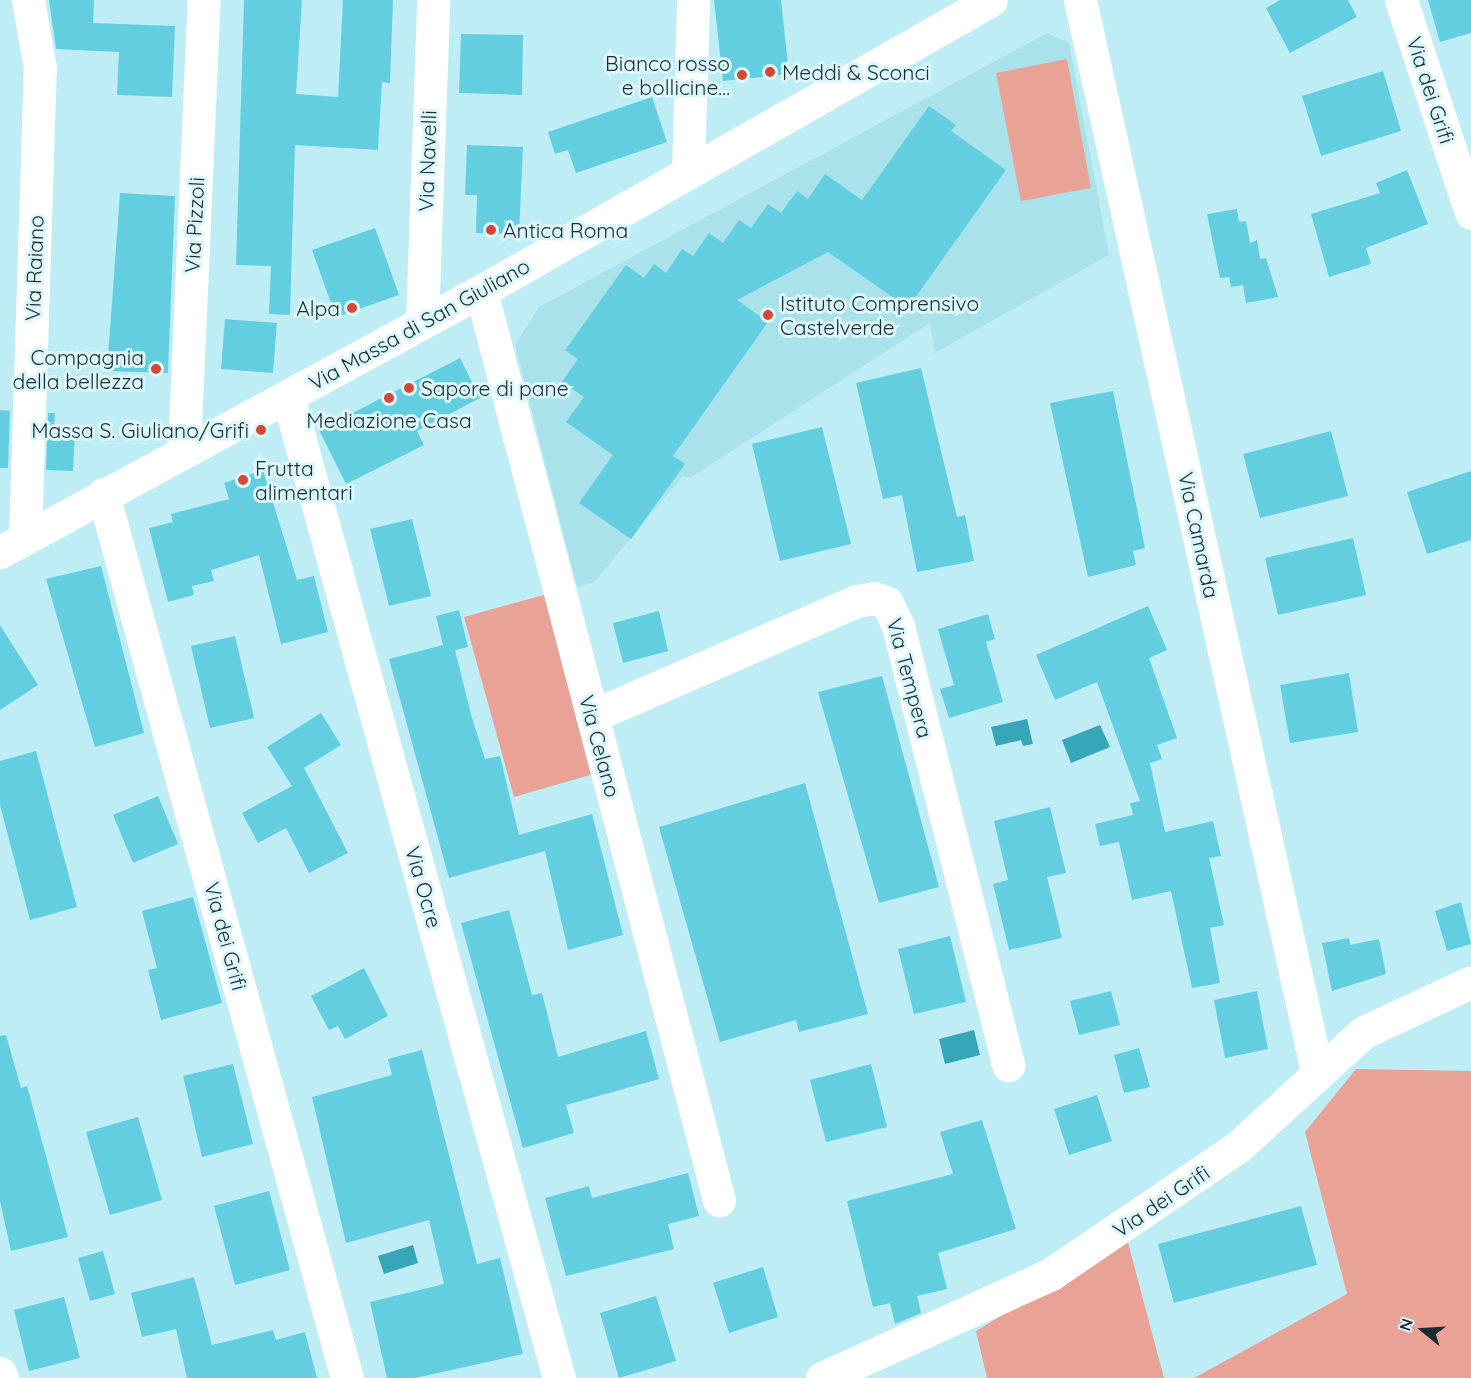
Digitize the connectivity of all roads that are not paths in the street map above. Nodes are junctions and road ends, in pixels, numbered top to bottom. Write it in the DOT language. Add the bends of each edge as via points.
graph roads {
  1 [pos="28,0"];
  2 [pos="204,0"];
  3 [pos="433,0"];
  4 [pos="693,0"];
  5 [pos="1080,0"];
  6 [pos="1401,0"];
  7 [pos="983,2"];
  8 [pos="688,171"];
  9 [pos="1471,213"];
  10 [pos="481,291"];
  11 [pos="422,323"];
  12 [pos="288,397"];
  13 [pos="184,450"];
  14 [pos="103,494"];
  15 [pos="13,545"];
  16 [pos="592,716"];
  17 [pos="1471,982"];
  18 [pos="1008,1065"];
  19 [pos="1317,1071"];
  20 [pos="719,1200"];
  21 [pos="0,1372"];
  22 [pos="2,1378"];
  23 [pos="347,1378"];
  24 [pos="559,1378"];
  25 [pos="822,1378"];
  1 -- 15 [label="street, Via Raiano" via="40,68"];
  2 -- 13 [label="street, Via Pizzoli"];
  3 -- 11 [label="street, Via Navelli"];
  4 -- 8 [label="street"];
  5 -- 19 [label="street, Via Camarda"];
  6 -- 9 [label="street, Via dei Grifi"];
  7 -- 8 [label="street, Via Massa di San Giuliano"];
  8 -- 10 [label="street, Via Massa di San Giuliano"];
  10 -- 11 [label="street, Via Massa di San Giuliano"];
  10 -- 16 [label="street, Via Celano"];
  11 -- 12 [label="street, Via Massa di San Giuliano"];
  12 -- 13 [label="street, Via Massa di San Giuliano"];
  12 -- 24 [label="street, Via Ocre"];
  13 -- 14 [label="street, Via Massa di San Giuliano"];
  14 -- 15 [label="street, Via Massa di San Giuliano"];
  14 -- 23 [label="street, Via dei Grifi"];
  16 -- 18 [label="street, Via Tempera" via="856,601 874,598 887,603 898,626"];
  16 -- 20 [label="street, Via Celano"];
  17 -- 19 [label="street, Via dei Grifi" via="1374,1025"];
  19 -- 25 [label="street, Via dei Grifi" via="1239,1146 1052,1274"];
  21 -- 22 [label="street"];
}
